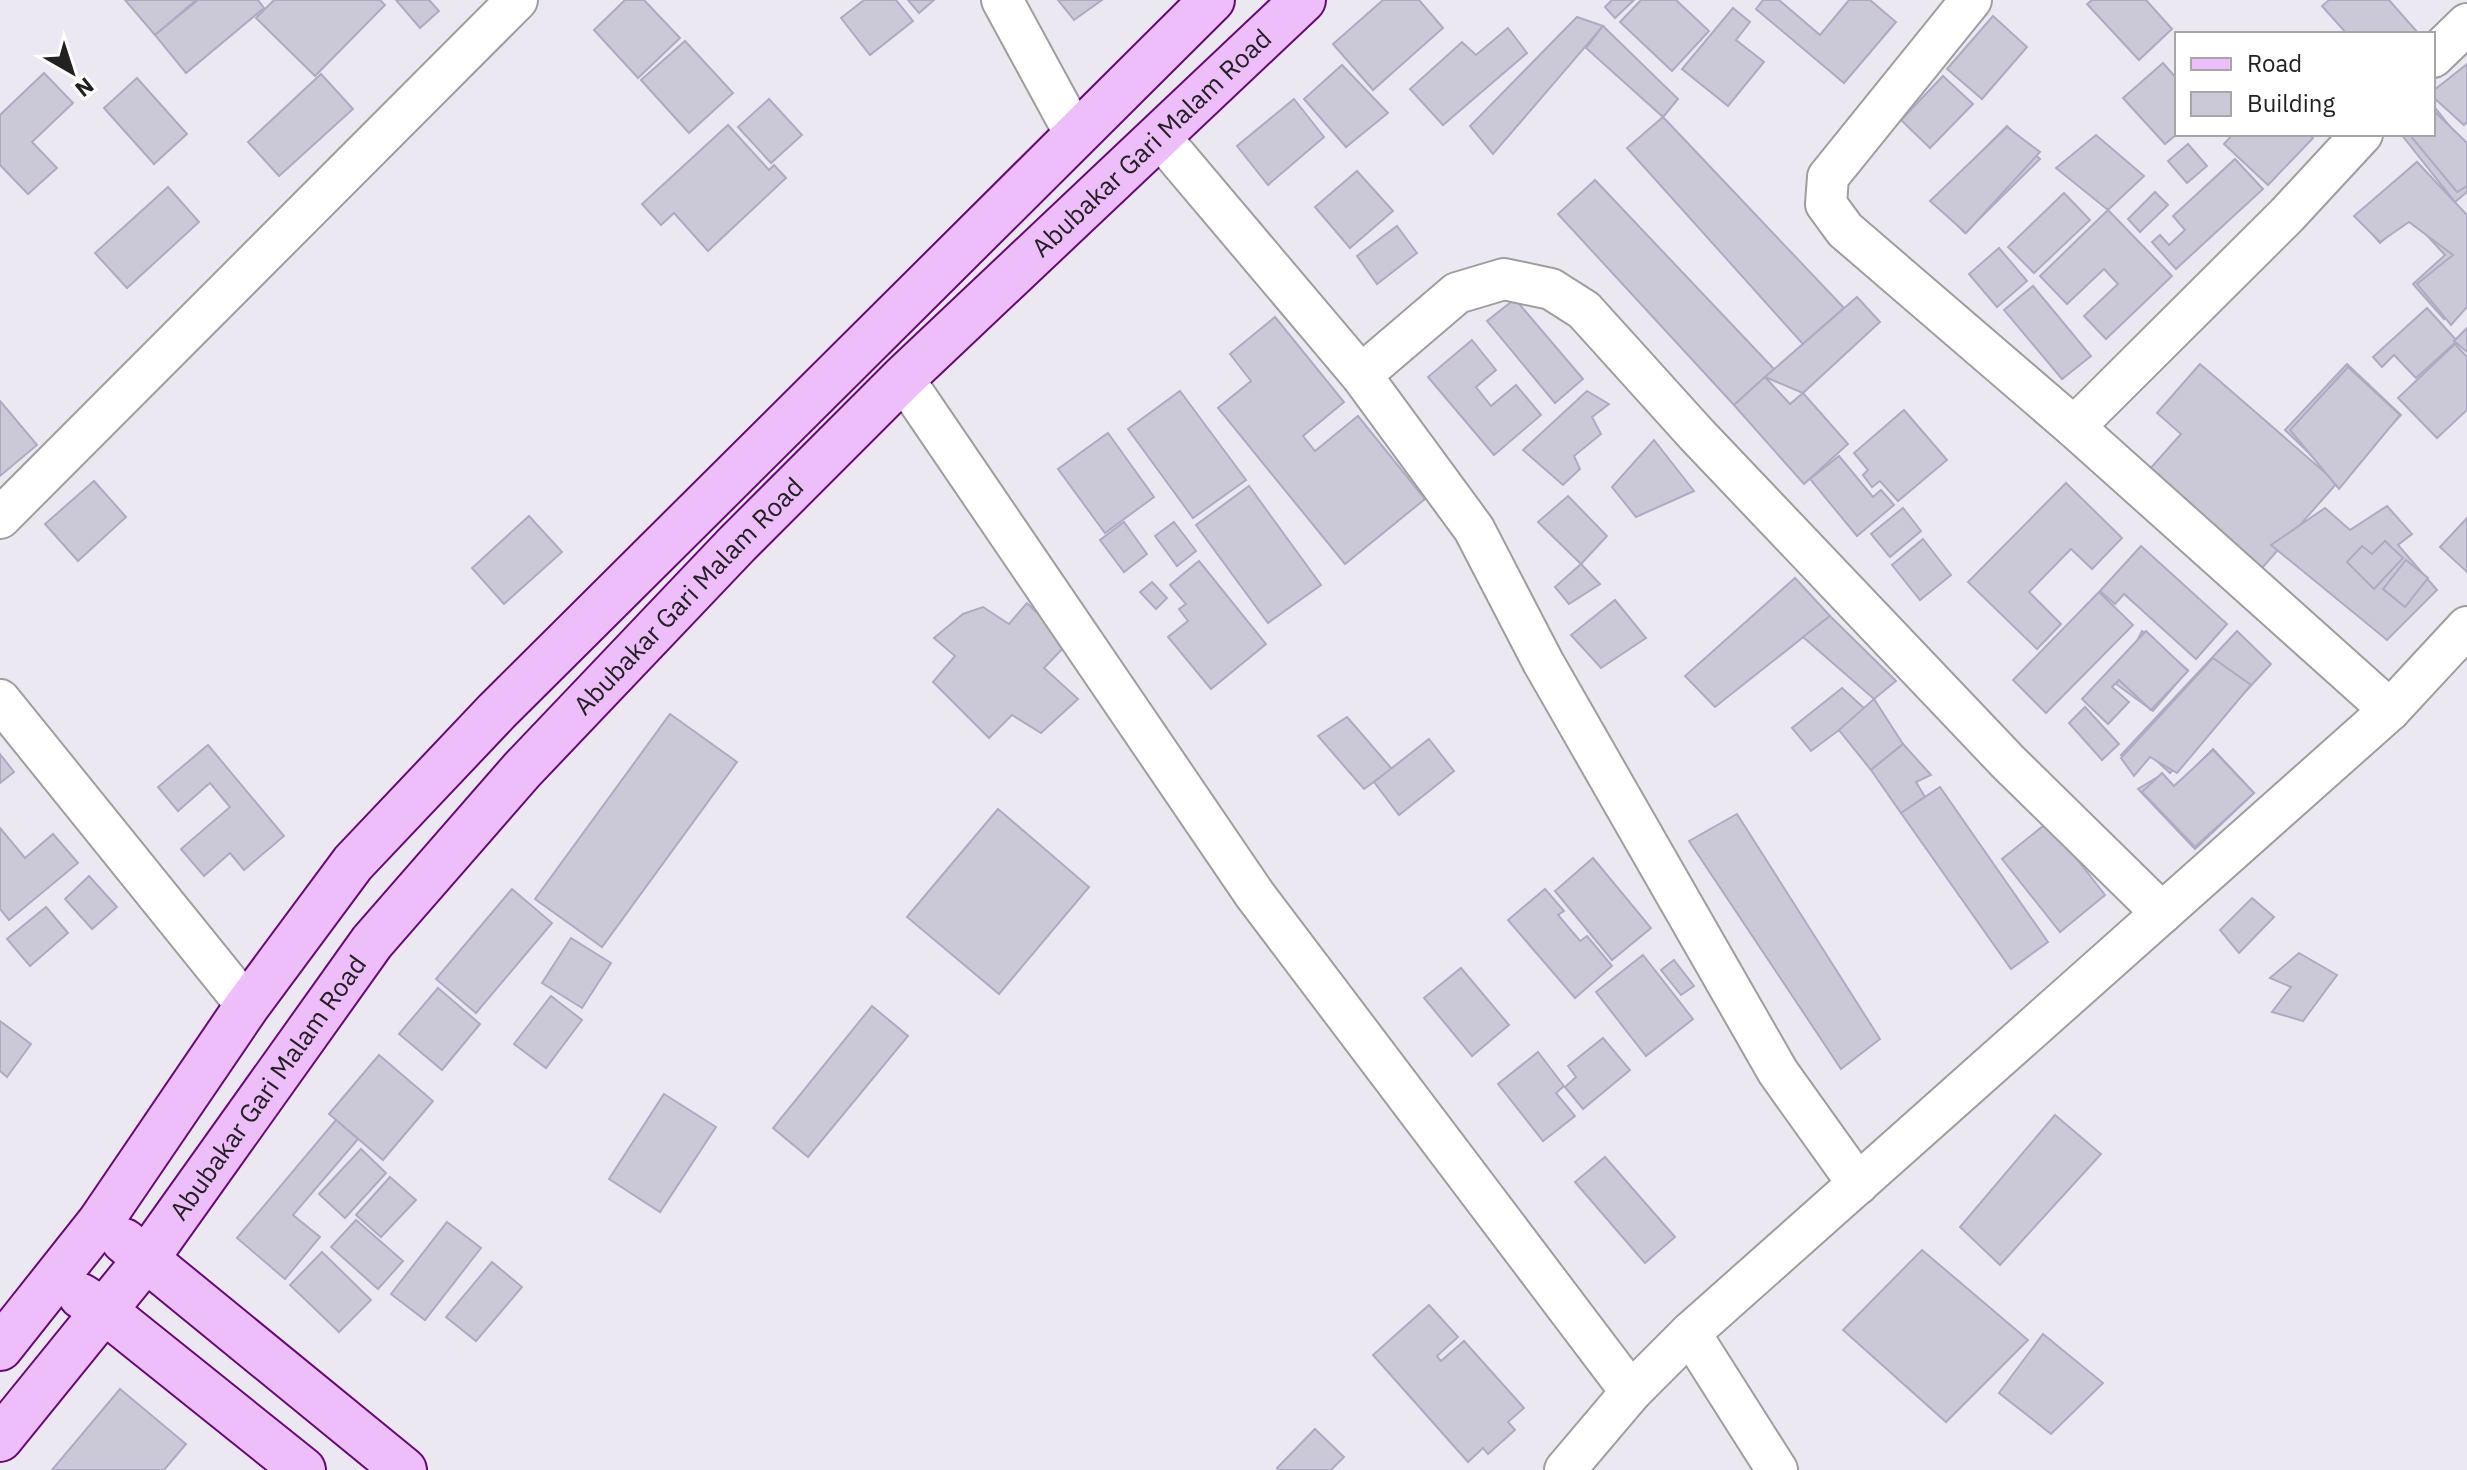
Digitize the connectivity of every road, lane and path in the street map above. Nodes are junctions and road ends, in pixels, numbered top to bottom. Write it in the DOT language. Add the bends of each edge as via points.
graph roads {
  1 [pos="517,0"];
  2 [pos="1002,0"];
  3 [pos="1212,0"];
  4 [pos="1303,0"];
  5 [pos="1971,0"];
  6 [pos="2467,24"];
  7 [pos="2435,55"];
  8 [pos="1076,136"];
  9 [pos="1159,136"];
  10 [pos="2360,136"];
  11 [pos="1361,375"];
  12 [pos="903,378"];
  13 [pos="2074,427"];
  14 [pos="0,518"];
  15 [pos="2467,627"];
  16 [pos="0,700"];
  17 [pos="2390,710"];
  18 [pos="2162,913"];
  19 [pos="247,1006"];
  20 [pos="1858,1184"];
  21 [pos="100,1222"];
  22 [pos="146,1259"];
  23 [pos="56,1279"];
  24 [pos="106,1312"];
  25 [pos="1690,1333"];
  26 [pos="0,1348"];
  27 [pos="1631,1392"];
  28 [pos="0,1439"];
  29 [pos="303,1470"];
  30 [pos="404,1470"];
  31 [pos="1565,1470"];
  32 [pos="1777,1470"];
  1 -- 14 [label="street"];
  2 -- 8 [label="street"];
  3 -- 8 [label="street"];
  4 -- 9 [label="street, Abubakar Gari Malam Road"];
  5 -- 13 [label="street" via="1828,177 1826,204 1845,230"];
  6 -- 7 [label="street"];
  8 -- 19 [label="street" via="497,711 353,863"];
  9 -- 11 [label="street"];
  9 -- 12 [label="street, Abubakar Gari Malam Road"];
  10 -- 13 [label="street"];
  11 -- 18 [label="street" via="1457,293 1504,279 1551,289 1584,310 2008,762"];
  11 -- 20 [label="street" via="1474,529 1543,662 1778,1072"];
  12 -- 22 [label="street, Abubakar Gari Malam Road" via="522,770 372,942"];
  12 -- 27 [label="street" via="1255,895"];
  13 -- 17 [label="street"];
  15 -- 17 [label="street"];
  16 -- 19 [label="street"];
  17 -- 18 [label="street"];
  18 -- 20 [label="street"];
  19 -- 21 [label="street"];
  20 -- 25 [label="street"];
  21 -- 22 [label="street"];
  21 -- 23 [label="street"];
  22 -- 24 [label="street, Abubakar Gari Malam Road"];
  22 -- 30 [label="street"];
  23 -- 24 [label="street"];
  23 -- 26 [label="street"];
  24 -- 28 [label="street, Abubakar Gari Malam Road"];
  24 -- 29 [label="street"];
  25 -- 27 [label="street"];
  25 -- 32 [label="street"];
  27 -- 31 [label="street"];
}
